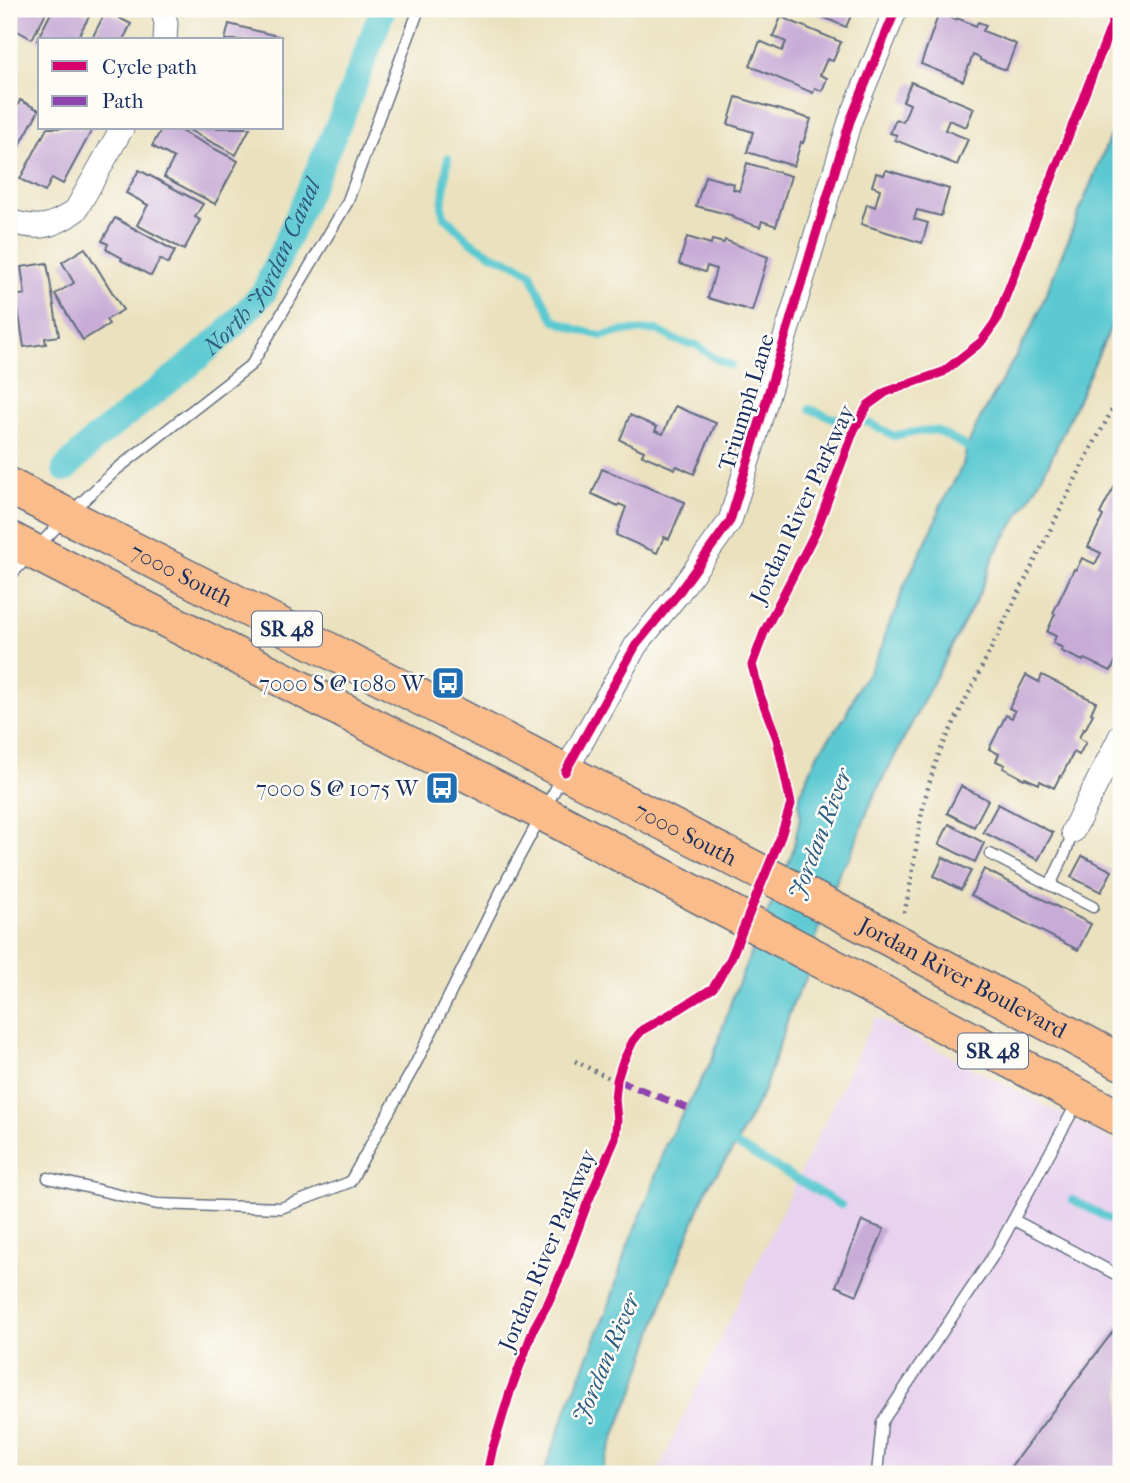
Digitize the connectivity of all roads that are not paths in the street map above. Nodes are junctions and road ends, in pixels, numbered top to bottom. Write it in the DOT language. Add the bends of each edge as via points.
graph roads {
  1 [pos="419,9"];
  2 [pos="896,9"];
  3 [pos="120,130"];
  4 [pos="9,221"];
  5 [pos="9,486"];
  6 [pos="67,516"];
  7 [pos="21,545"];
  8 [pos="9,577"];
  9 [pos="1121,735"];
  10 [pos="565,772"];
  11 [pos="1112,776"];
  12 [pos="543,813"];
  13 [pos="1073,831"];
  14 [pos="990,854"];
  15 [pos="1050,885"];
  16 [pos="802,893"];
  17 [pos="1093,907"];
  18 [pos="1121,1062"];
  19 [pos="1080,1097"];
  20 [pos="1121,1119"];
  21 [pos="48,1178"];
  22 [pos="1014,1220"];
  23 [pos="1121,1277"];
  24 [pos="877,1474"];
  1 -- 6 [label="lane" via="347,203 252,364 117,469"];
  2 -- 10 [label="street, Triumph Lane" via="850,121 730,521 636,645"];
  3 -- 4 [label="street" via="76,210 39,227"];
  5 -- 6 [label="main road, 7000 South / SR 48"];
  6 -- 7 [label="lane"];
  6 -- 10 [label="main road, 7000 South / SR 48"];
  7 -- 8 [label="lane"];
  7 -- 12 [label="main road, 7000 South / SR 48"];
  9 -- 11 [label="street"];
  10 -- 12 [label="lane"];
  10 -- 16 [label="main road, 7000 South / SR 48"];
  11 -- 13 [label="street"];
  12 -- 19 [label="main road, 7000 South / SR 48"];
  12 -- 21 [label="lane" via="350,1182 281,1208 157,1205"];
  13 -- 15 [label="lane"];
  14 -- 15 [label="lane"];
  15 -- 17 [label="lane"];
  16 -- 18 [label="main road, Jordan River Boulevard / SR 48" via="894,925"];
  19 -- 20 [label="main road, SR 48"];
  19 -- 22 [label="lane"];
  22 -- 23 [label="lane"];
  22 -- 24 [label="lane" via="882,1422"];
}
